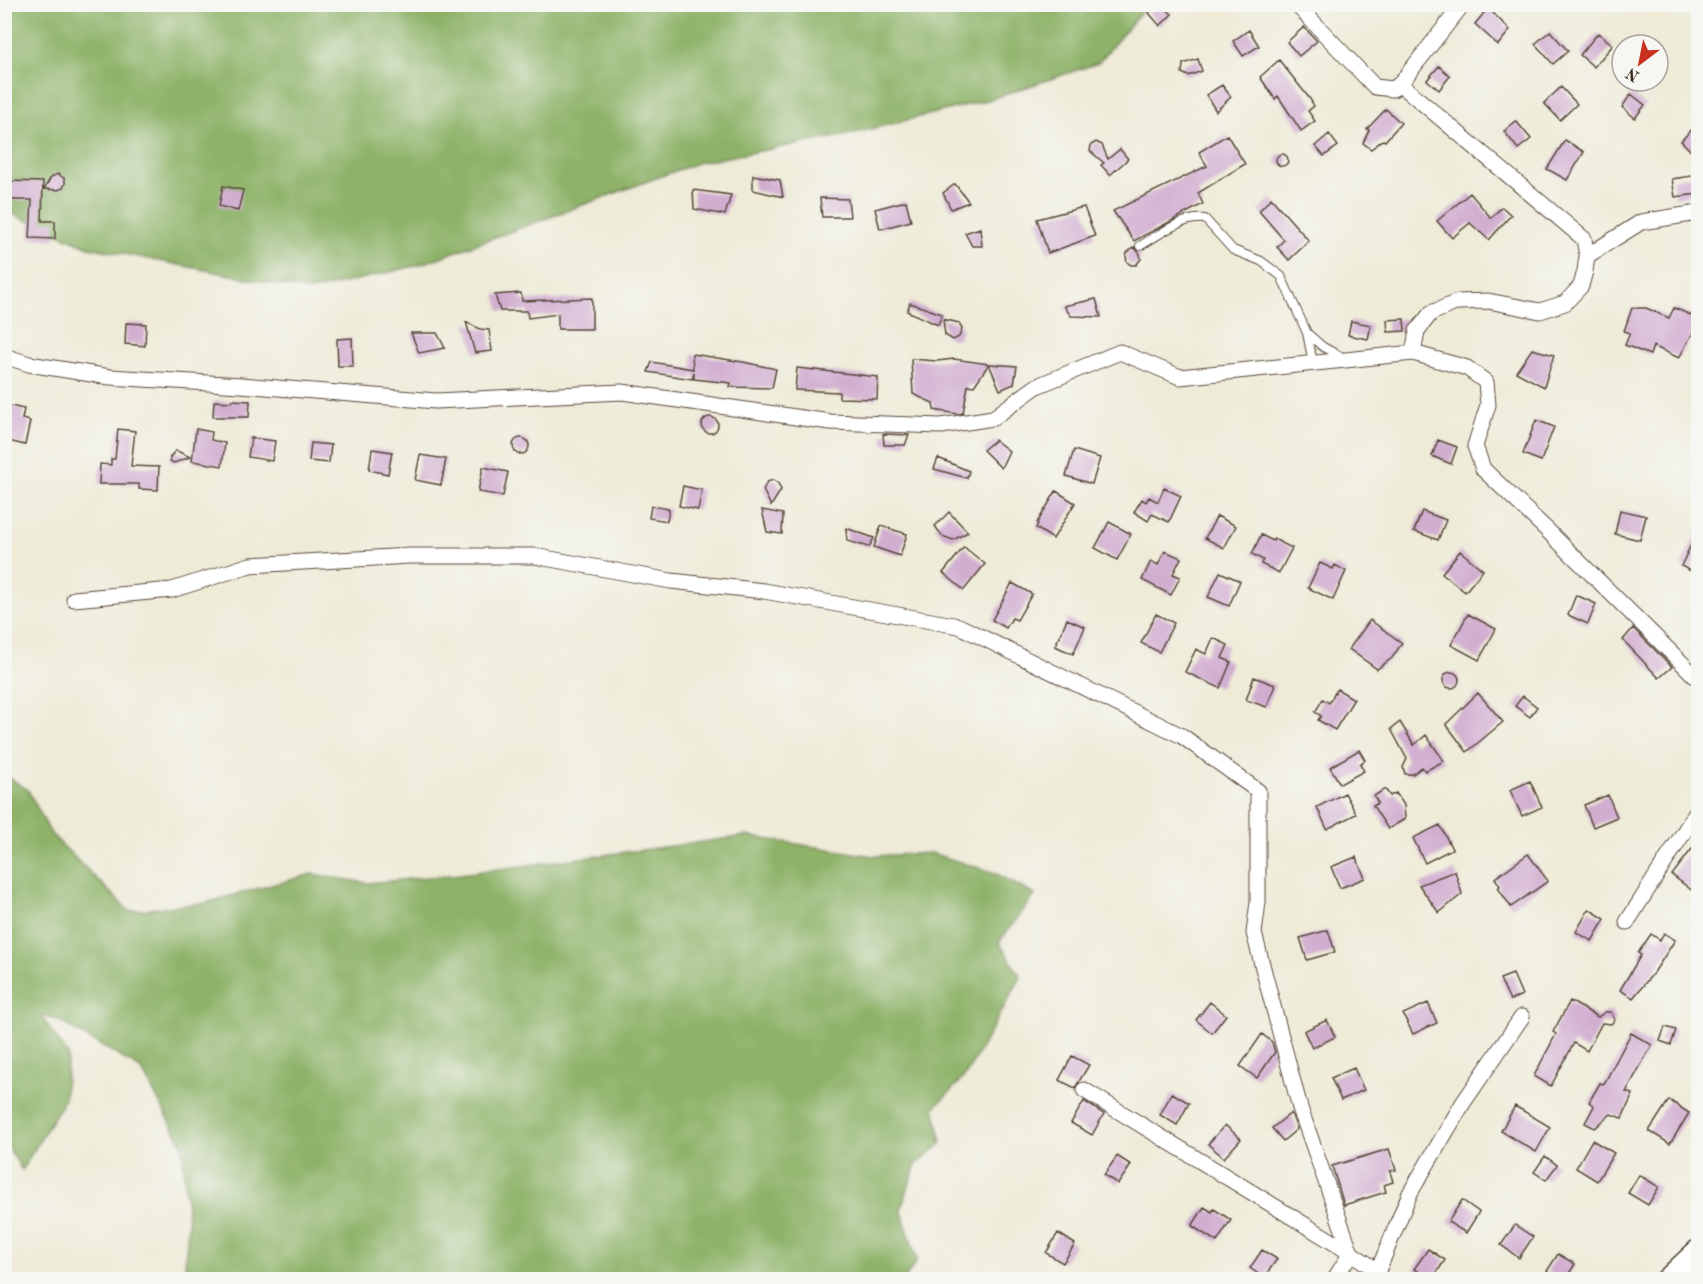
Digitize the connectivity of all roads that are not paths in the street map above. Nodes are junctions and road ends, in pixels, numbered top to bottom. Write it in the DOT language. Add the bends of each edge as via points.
graph roads {
  1 [pos="1296,4"];
  2 [pos="1463,4"];
  3 [pos="1400,84"];
  4 [pos="1698,213"];
  5 [pos="1140,246"];
  6 [pos="1587,256"];
  7 [pos="1307,333"];
  8 [pos="1413,353"];
  9 [pos="4,356"];
  10 [pos="1345,359"];
  11 [pos="1313,363"];
  12 [pos="74,599"];
  13 [pos="1698,679"];
  14 [pos="1698,810"];
  15 [pos="1627,921"];
  16 [pos="1522,1017"];
  17 [pos="1084,1090"];
  18 [pos="1698,1251"];
  19 [pos="1351,1253"];
  20 [pos="1334,1280"];
  21 [pos="1667,1280"];
  1 -- 3 [label="street" via="1375,87 1394,89"];
  2 -- 3 [label="street"];
  3 -- 6 [label="street" via="1584,239"];
  4 -- 6 [label="street" via="1641,222"];
  5 -- 7 [label="lane" via="1184,221 1205,219 1233,250 1276,271"];
  6 -- 8 [label="street" via="1581,286 1565,303 1540,312 1488,301 1458,302 1431,313 1417,331"];
  7 -- 10 [label="lane"];
  7 -- 11 [label="lane"];
  8 -- 10 [label="street"];
  8 -- 13 [label="street" via="1467,368 1486,382 1488,405 1475,446 1483,469"];
  9 -- 11 [label="street" via="110,377 436,401 622,392 830,422 941,426 993,418 1037,386 1120,352 1180,377"];
  10 -- 11 [label="street"];
  12 -- 19 [label="street" via="172,590 250,565 410,556 534,556 958,626 1182,736 1258,791 1258,902 1254,933 1300,1108"];
  14 -- 15 [label="street"];
  16 -- 19 [label="street" via="1463,1103 1410,1193 1378,1271"];
  17 -- 19 [label="street"];
  18 -- 21 [label="main road"];
  19 -- 20 [label="street"];
}
